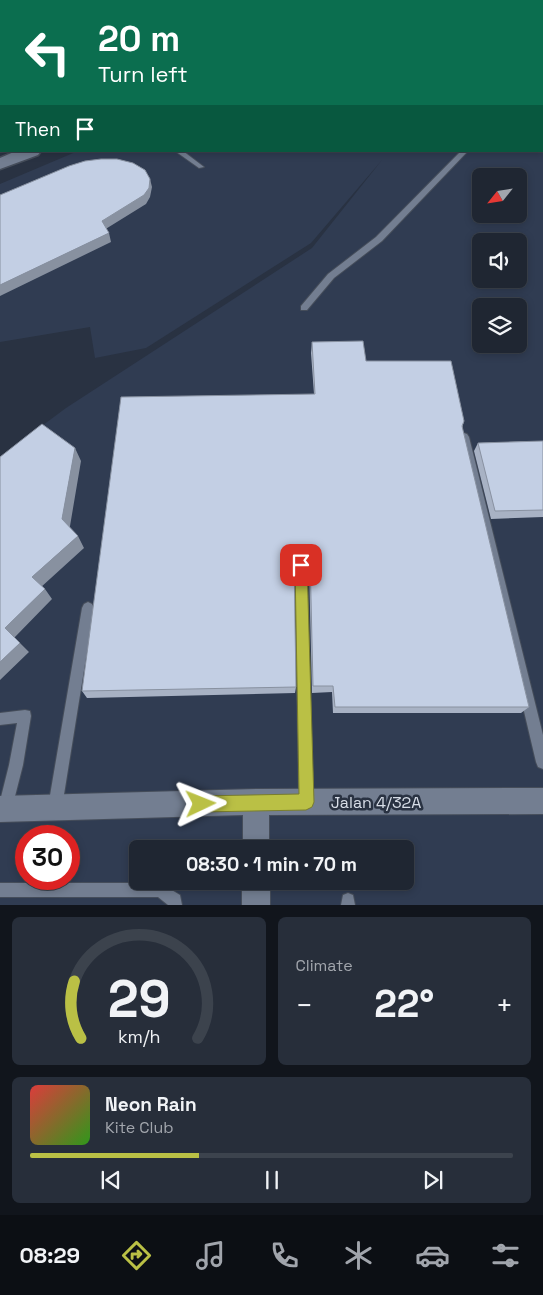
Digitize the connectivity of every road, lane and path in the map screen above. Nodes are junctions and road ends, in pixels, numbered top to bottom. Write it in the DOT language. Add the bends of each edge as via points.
graph roads {
  1 [pos="166,0"];
  2 [pos="190,0"];
  3 [pos="30,152"];
  4 [pos="179,152"];
  5 [pos="464,152"];
  6 [pos="0,164"];
  7 [pos="201,167"];
  8 [pos="304,308"];
  9 [pos="464,437"];
  10 [pos="301,565"];
  11 [pos="88,608"];
  12 [pos="0,719"];
  13 [pos="543,762"];
  14 [pos="543,801"];
  15 [pos="256,802"];
  16 [pos="306,802"];
  17 [pos="55,808"];
  18 [pos="2,809"];
  19 [pos="256,840"];
  20 [pos="0,890"];
  21 [pos="256,890"];
  22 [pos="176,905"];
  23 [pos="256,905"];
  1 -- 2 [label="street"];
  3 -- 6 [label="main road"];
  4 -- 7 [label="lane"];
  5 -- 8 [label="lane" via="379,238 332,276"];
  9 -- 13 [label="lane"];
  10 -- 16 [label="lane"];
  11 -- 17 [label="lane"];
  12 -- 18 [label="lane" via="24,716 16,765"];
  14 -- 16 [label="street, Jalan 4/32A"];
  15 -- 16 [label="street, Jalan 4/32A"];
  15 -- 17 [label="street, Jalan 4/32A"];
  15 -- 19 [label="street"];
  17 -- 18 [label="street, Jalan 4/32A"];
  20 -- 22 [label="lane" via="160,890 175,900"];
  21 -- 23 [label="street"];
}
